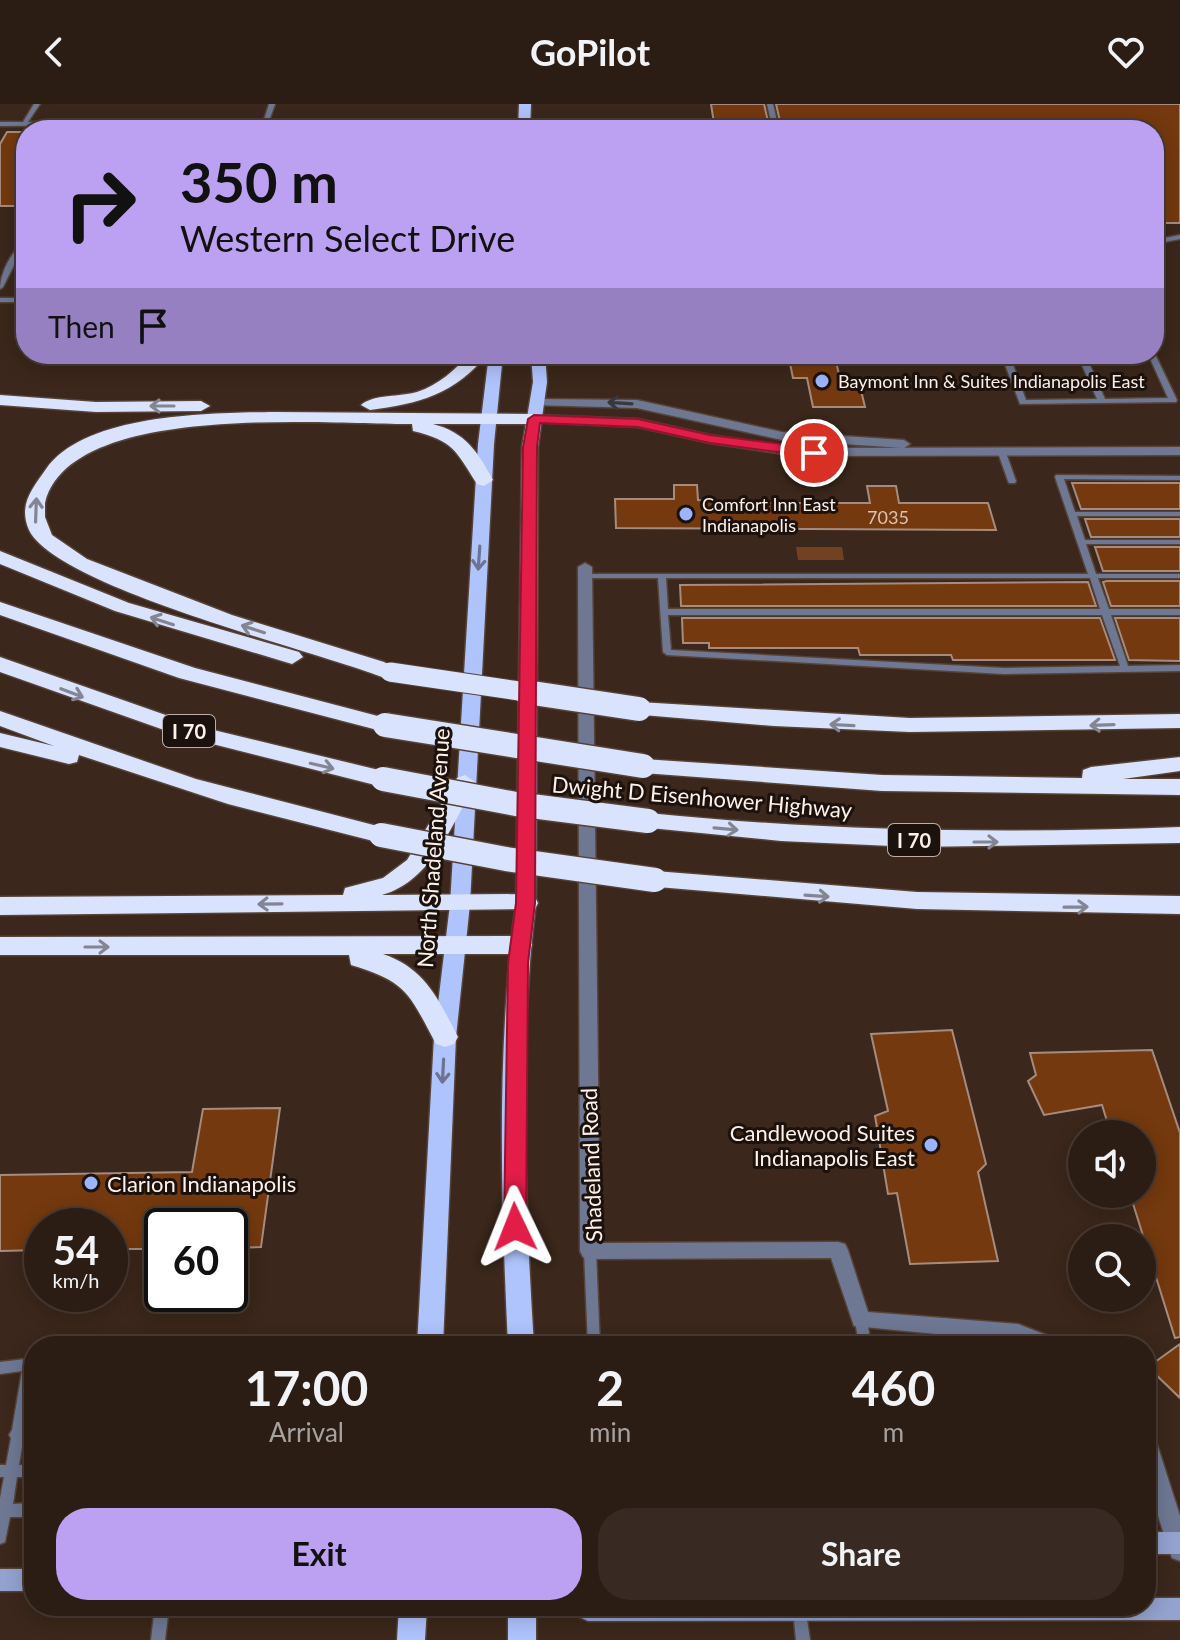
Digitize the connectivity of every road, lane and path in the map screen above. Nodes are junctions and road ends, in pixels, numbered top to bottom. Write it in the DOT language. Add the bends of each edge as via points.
graph roads {
  1 [pos="16,254"];
  2 [pos="0,287"];
  3 [pos="471,364"];
  4 [pos="495,364"];
  5 [pos="538,364"];
  6 [pos="1009,364"];
  7 [pos="1085,364"];
  8 [pos="1157,364"];
  9 [pos="0,400"];
  10 [pos="1177,400"];
  11 [pos="1102,401"];
  12 [pos="491,411"];
  13 [pos="536,411"];
  14 [pos="361,412"];
  15 [pos="1001,450"];
  16 [pos="1180,451"];
  17 [pos="1180,478"];
  18 [pos="484,480"];
  19 [pos="1012,481"];
  20 [pos="1072,514"];
  21 [pos="1180,514"];
  22 [pos="1081,542"];
  23 [pos="1180,542"];
  24 [pos="0,557"];
  25 [pos="585,571"];
  26 [pos="662,576"];
  27 [pos="1093,576"];
  28 [pos="1180,576"];
  29 [pos="0,608"];
  30 [pos="664,612"];
  31 [pos="1105,612"];
  32 [pos="1180,612"];
  33 [pos="0,664"];
  34 [pos="1180,668"];
  35 [pos="1125,669"];
  36 [pos="390,672"];
  37 [pos="0,718"];
  38 [pos="1180,721"];
  39 [pos="0,740"];
  40 [pos="1180,764"];
  41 [pos="146,772"];
  42 [pos="465,783"];
  43 [pos="1006,786"];
  44 [pos="1180,787"];
  45 [pos="1180,835"];
  46 [pos="321,903"];
  47 [pos="526,903"];
  48 [pos="460,904"];
  49 [pos="1180,905"];
  50 [pos="0,906"];
  51 [pos="519,945"];
  52 [pos="0,946"];
  53 [pos="456,946"];
  54 [pos="307,948"];
  55 [pos="445,1037"];
  56 [pos="590,1251"];
  57 [pos="861,1320"];
  58 [pos="430,1336"];
  59 [pos="520,1336"];
  60 [pos="594,1336"];
  61 [pos="863,1336"];
  62 [pos="1026,1336"];
  63 [pos="24,1365"];
  64 [pos="0,1368"];
  65 [pos="24,1400"];
  66 [pos="16,1435"];
  67 [pos="24,1435"];
  68 [pos="5,1471"];
  69 [pos="1156,1475"];
  70 [pos="24,1510"];
  71 [pos="5,1511"];
  72 [pos="0,1537"];
  73 [pos="1156,1544"];
  74 [pos="1179,1545"];
  75 [pos="0,1580"];
  76 [pos="24,1580"];
  77 [pos="1156,1609"];
  78 [pos="1180,1609"];
  79 [pos="161,1616"];
  80 [pos="412,1616"];
  81 [pos="522,1616"];
  82 [pos="801,1616"];
  83 [pos="158,1640"];
  84 [pos="411,1640"];
  85 [pos="522,1640"];
  86 [pos="803,1640"];
  1 -- 2 [label="lane"];
  3 -- 14 [label="highway" via="440,390"];
  4 -- 12 [label="main road, North Shadeland Avenue"];
  5 -- 13 [label="main road"];
  6 -- 11 [label="lane" via="1023,402"];
  7 -- 11 [label="lane"];
  8 -- 10 [label="lane"];
  14 -- 9 [label="highway, one-way"];
  10 -- 11 [label="lane"];
  12 -- 13 [label="highway"];
  12 -- 14 [label="highway"];
  12 -- 18 [label="main road, North Shadeland Avenue"];
  13 -- 15 [label="street" via="797,452"];
  15 -- 13 [label="street, one-way" via="782,436 637,404"];
  13 -- 47 [label="main road" via="530,447"];
  14 -- 18 [label="highway" via="454,437"];
  36 -- 14 [label="highway, one-way" via="195,611 74,561 44,538 34,515 40,491 57,468 93,444 131,430 191,420"];
  15 -- 16 [label="street"];
  15 -- 19 [label="lane"];
  17 -- 20 [label="lane" via="1059,477"];
  18 -- 42 [label="main road, North Shadeland Avenue, one-way"];
  20 -- 21 [label="lane"];
  20 -- 22 [label="lane"];
  22 -- 23 [label="lane"];
  22 -- 27 [label="lane"];
  36 -- 24 [label="highway, one-way" via="346,670 187,629"];
  25 -- 26 [label="lane"];
  25 -- 56 [label="street, Shadeland Road"];
  26 -- 27 [label="lane"];
  26 -- 30 [label="lane"];
  27 -- 28 [label="lane"];
  27 -- 31 [label="lane"];
  29 -- 43 [label="highway, Dwight D Eisenhower Highway / I 70, bridge" via="187,673 385,725 643,766 786,779"];
  30 -- 31 [label="lane"];
  30 -- 35 [label="lane" via="667,652 1004,671"];
  31 -- 32 [label="lane"];
  31 -- 35 [label="lane"];
  33 -- 45 [label="highway, Dwight D Eisenhower Highway / I 70, one-way, bridge" via="85,697 287,758 532,806 814,836 935,841"];
  34 -- 35 [label="lane"];
  38 -- 36 [label="highway, one-way, bridge" via="1013,727 844,725 639,709"];
  37 -- 41 [label="highway"];
  39 -- 41 [label="highway"];
  40 -- 43 [label="highway"];
  41 -- 49 [label="highway, one-way, bridge" via="381,835 655,880 802,895 1040,908"];
  42 -- 46 [label="highway" via="425,855 404,876"];
  42 -- 48 [label="main road, North Shadeland Avenue"];
  43 -- 44 [label="highway, Dwight D Eisenhower Highway / I 70"];
  46 -- 48 [label="highway"];
  46 -- 50 [label="highway, one-way"];
  47 -- 48 [label="highway"];
  47 -- 51 [label="main road"];
  48 -- 53 [label="main road, North Shadeland Avenue"];
  51 -- 53 [label="highway"];
  51 -- 59 [label="main road" via="513,1202"];
  52 -- 54 [label="highway, one-way"];
  53 -- 54 [label="highway"];
  53 -- 55 [label="main road, North Shadeland Avenue"];
  54 -- 55 [label="highway" via="392,964 405,972"];
  55 -- 58 [label="main road, North Shadeland Avenue, one-way"];
  56 -- 57 [label="street, Shadeland Road" via="838,1250"];
  56 -- 60 [label="lane"];
  57 -- 61 [label="lane"];
  57 -- 62 [label="street"];
  63 -- 64 [label="lane"];
  65 -- 66 [label="lane"];
  66 -- 67 [label="lane"];
  66 -- 68 [label="lane"];
  68 -- 71 [label="lane"];
  69 -- 74 [label="street"];
  70 -- 71 [label="lane"];
  71 -- 72 [label="lane"];
  73 -- 74 [label="main road"];
  75 -- 76 [label="main road"];
  77 -- 78 [label="main road"];
  79 -- 83 [label="lane"];
  80 -- 84 [label="main road"];
  81 -- 85 [label="main road"];
  82 -- 86 [label="lane"];
}
